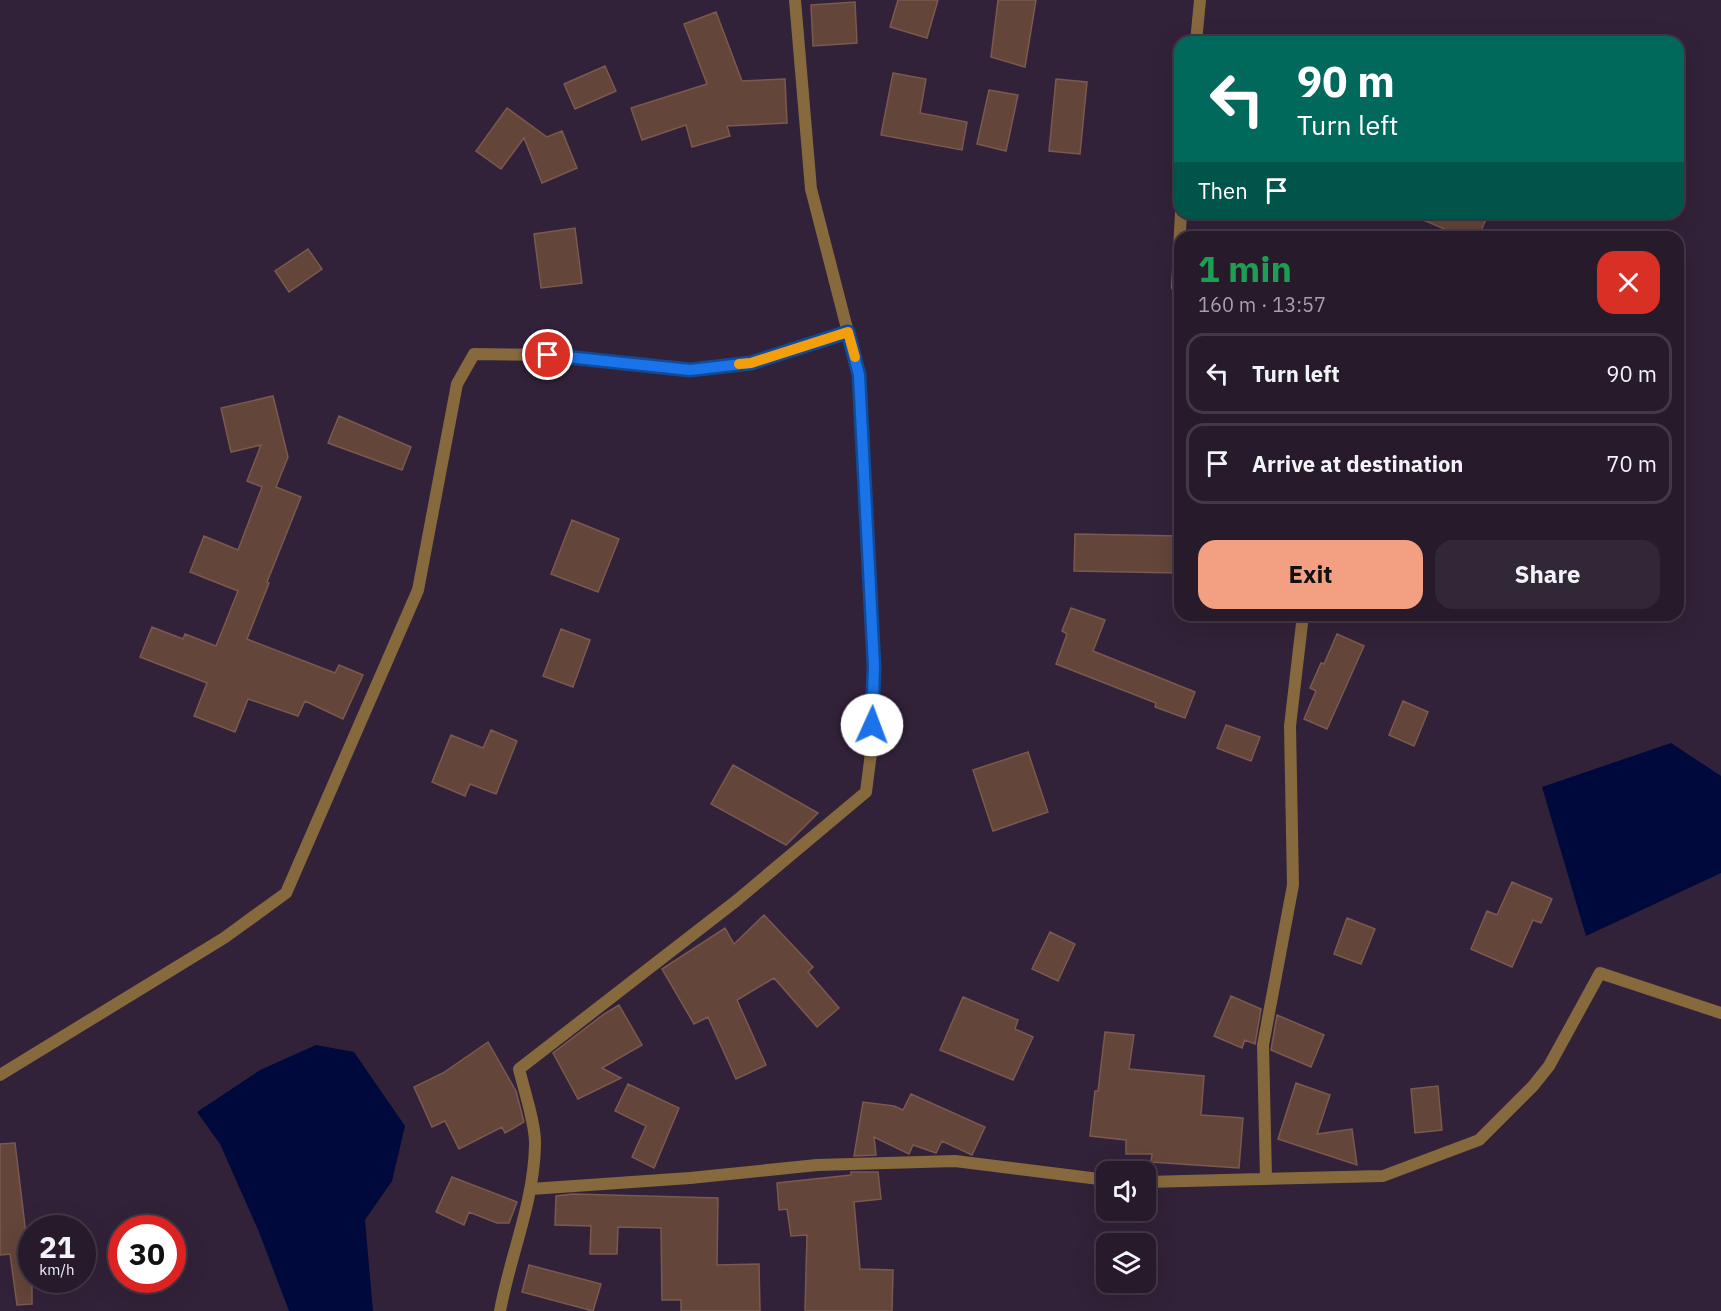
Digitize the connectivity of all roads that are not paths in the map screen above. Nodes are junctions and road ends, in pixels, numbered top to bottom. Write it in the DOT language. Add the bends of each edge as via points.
graph roads {
  1 [pos="795,0"];
  2 [pos="1200,0"];
  3 [pos="1197,36"];
  4 [pos="848,332"];
  5 [pos="1302,621"];
  6 [pos="1721,1013"];
  7 [pos="0,1075"];
  8 [pos="1266,1178"];
  9 [pos="1096,1179"];
  10 [pos="1156,1182"];
  11 [pos="531,1188"];
  12 [pos="500,1311"];
  1 -- 4 [label="street" via="811,189"];
  2 -- 3 [label="street"];
  4 -- 7 [label="street" via="751,363 690,370 548,355 474,354 457,384 418,590 286,893 224,938"];
  4 -- 11 [label="street" via="859,375 874,666 867,792 736,902 519,1069 536,1143"];
  5 -- 8 [label="street" via="1290,726 1293,885 1263,1045"];
  6 -- 8 [label="street" via="1600,973 1549,1066 1479,1140 1383,1176"];
  8 -- 10 [label="street"];
  9 -- 11 [label="street" via="955,1161 817,1166"];
  11 -- 12 [label="street"];
}
